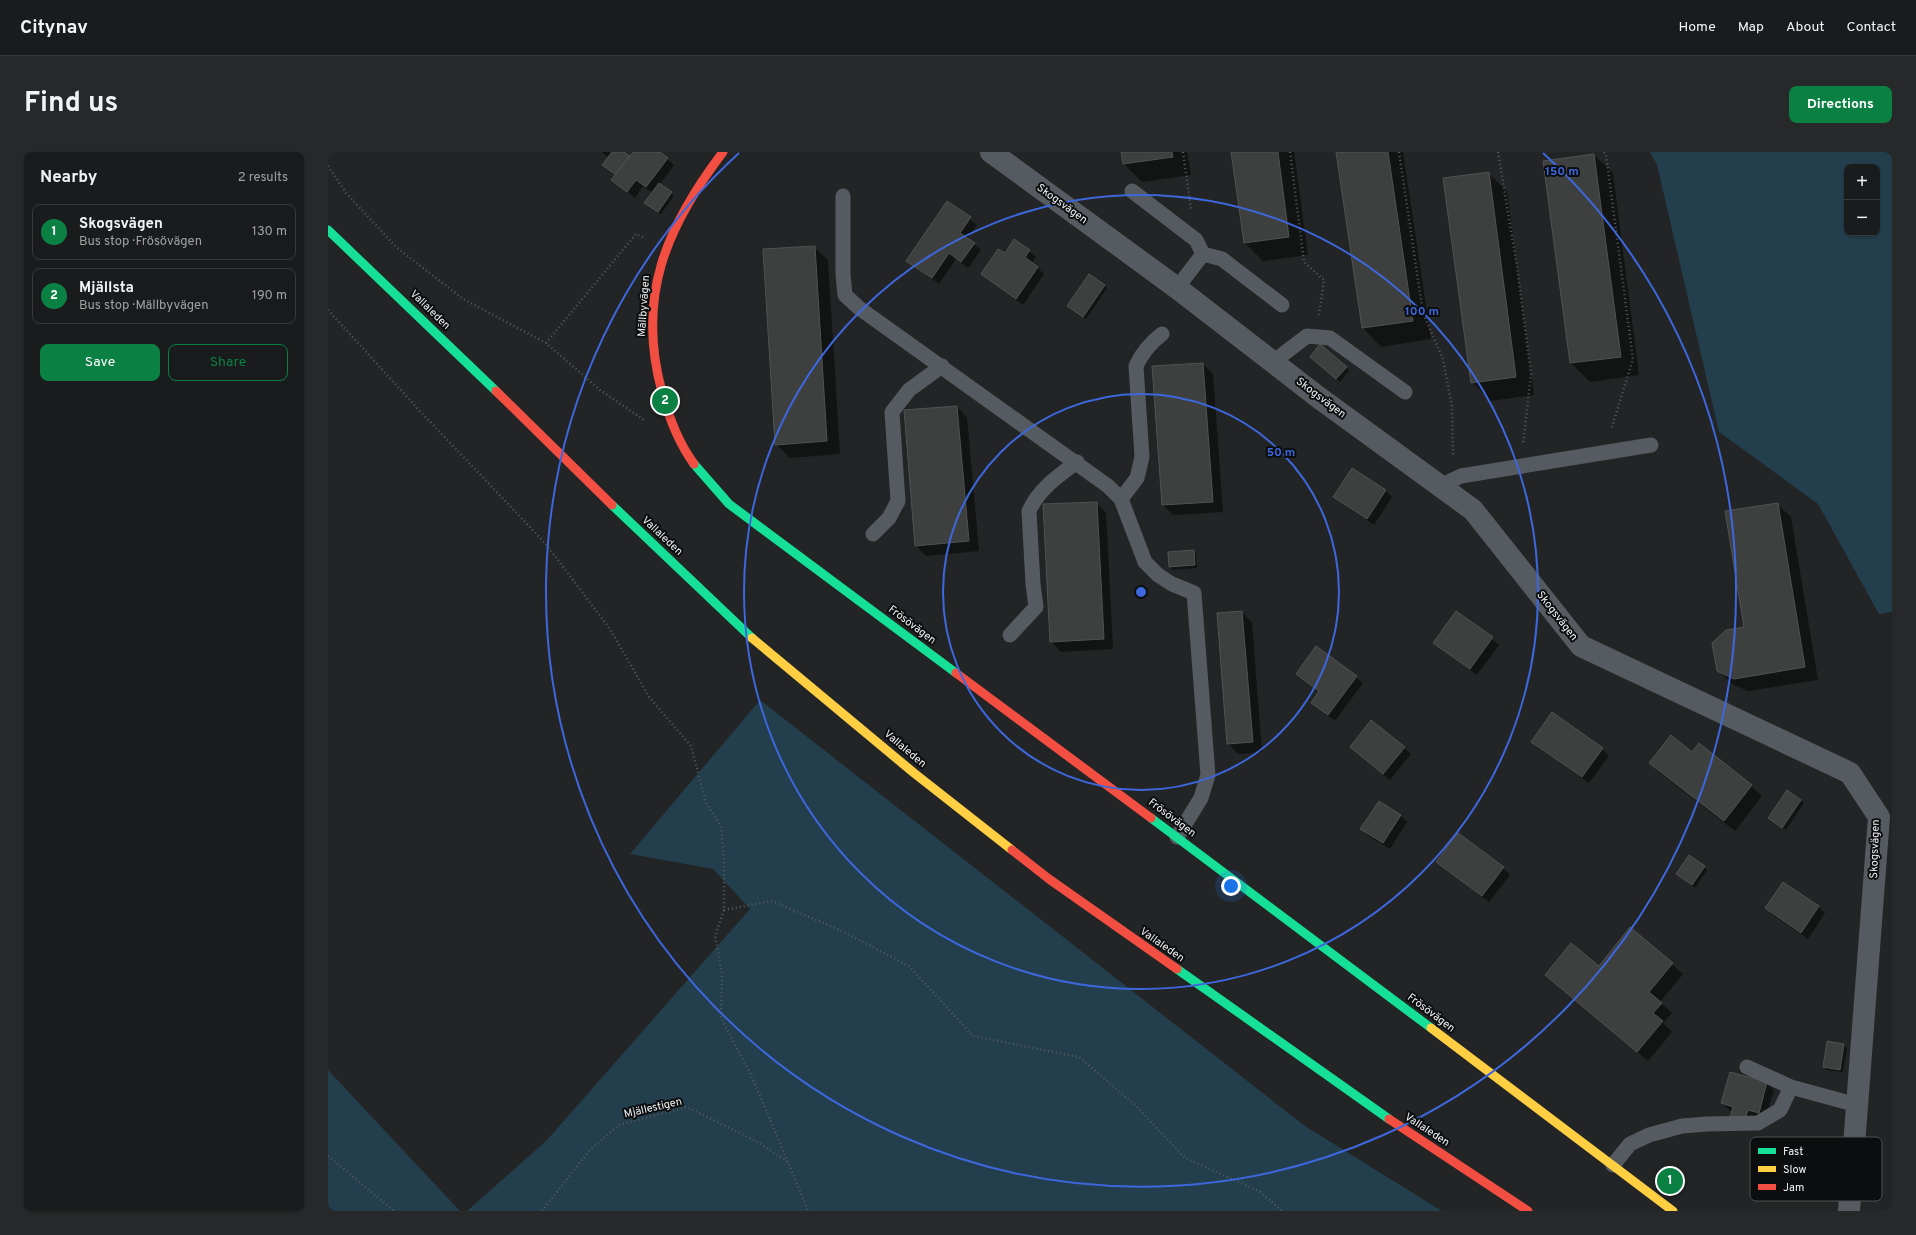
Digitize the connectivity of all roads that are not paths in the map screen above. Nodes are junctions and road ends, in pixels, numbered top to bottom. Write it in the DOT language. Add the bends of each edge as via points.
graph roads {
  1 [pos="991,152"];
  2 [pos="716,154"];
  3 [pos="1132,191"];
  4 [pos="843,196"];
  5 [pos="328,230"];
  6 [pos="1203,254"];
  7 [pos="1177,288"];
  8 [pos="1282,305"];
  9 [pos="1162,334"];
  10 [pos="1273,362"];
  11 [pos="942,366"];
  12 [pos="1404,392"];
  13 [pos="674,429"];
  14 [pos="1652,445"];
  15 [pos="1077,462"];
  16 [pos="1447,483"];
  17 [pos="1121,499"];
  18 [pos="873,534"];
  19 [pos="1010,635"];
  20 [pos="1177,837"];
  21 [pos="1747,1067"];
  22 [pos="1790,1087"];
  23 [pos="1857,1105"];
  24 [pos="1855,1137"];
  25 [pos="1613,1164"];
  26 [pos="1851,1201"];
  27 [pos="1528,1211"];
  28 [pos="1673,1211"];
  29 [pos="1850,1211"];
  1 -- 7 [label="street, Skogsvägen"];
  2 -- 13 [label="street, Mällbyvägen" via="675,222 658,273 652,335 656,366"];
  3 -- 6 [label="lane" via="1196,240"];
  4 -- 11 [label="lane" via="843,274 846,295 859,308"];
  5 -- 27 [label="street, Vallaleden" via="621,514 762,646 914,773 1049,880 1372,1108"];
  6 -- 7 [label="lane"];
  6 -- 8 [label="lane" via="1222,259"];
  7 -- 10 [label="street, Skogsvägen"];
  9 -- 17 [label="lane" via="1142,354 1136,366 1141,468 1137,478"];
  10 -- 12 [label="lane" via="1307,336 1330,338"];
  10 -- 16 [label="street, Skogsvägen"];
  11 -- 15 [label="lane"];
  11 -- 18 [label="lane" via="909,390 892,412 898,501 889,518"];
  13 -- 20 [label="street, Frösövägen" via="692,463 729,504"];
  14 -- 16 [label="lane" via="1461,476"];
  15 -- 17 [label="lane"];
  15 -- 19 [label="lane" via="1043,489 1029,511 1032,584 1036,607"];
  16 -- 23 [label="street, Skogsvägen" via="1473,510 1581,646 1850,773 1879,817"];
  17 -- 20 [label="lane" via="1145,562 1172,584 1194,593 1208,775 1200,798"];
  20 -- 25 [label="street, Frösövägen"];
  21 -- 22 [label="lane"];
  22 -- 23 [label="lane"];
  22 -- 25 [label="lane" via="1780,1110 1758,1123 1682,1126 1649,1135 1630,1144"];
  23 -- 24 [label="street, Skogsvägen"];
  25 -- 28 [label="street, Frösövägen"];
  26 -- 29 [label="street, Skogsvägen"];
}
